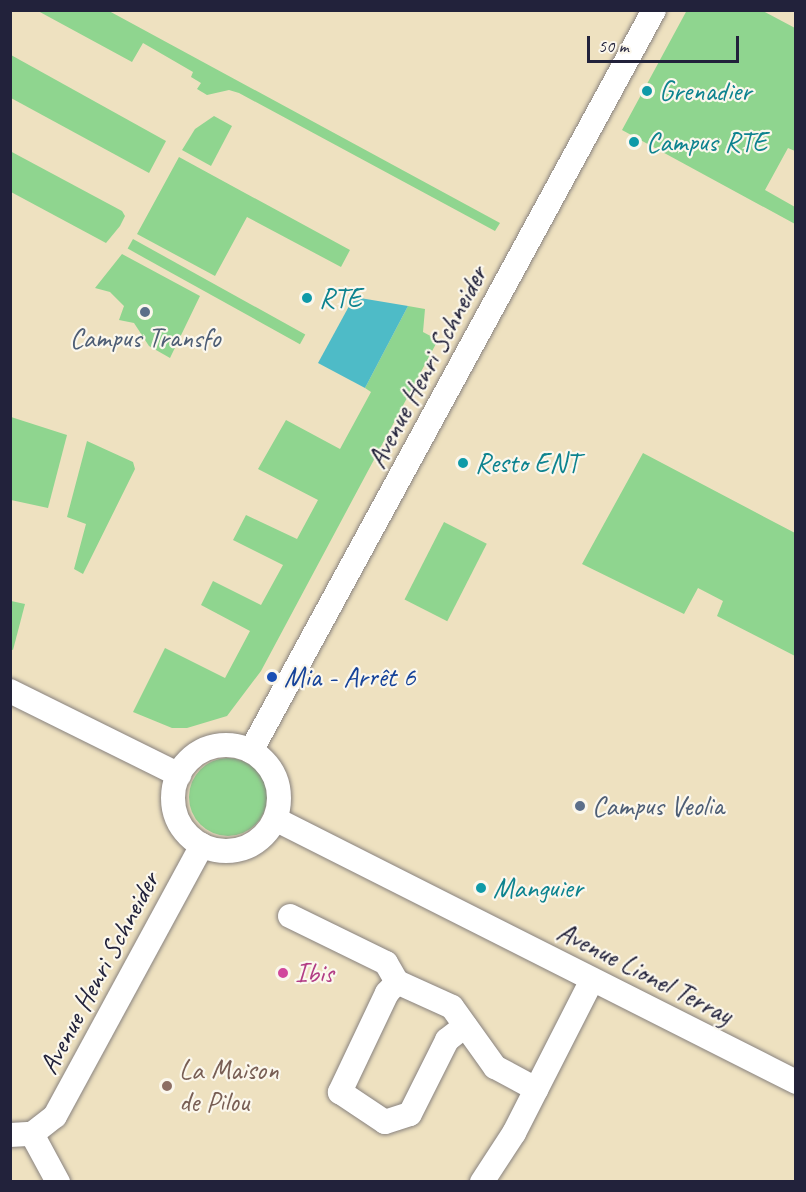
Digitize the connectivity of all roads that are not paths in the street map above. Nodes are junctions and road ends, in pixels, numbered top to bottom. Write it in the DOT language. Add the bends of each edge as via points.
graph roads {
  1 [pos="654,10"];
  2 [pos="10,691"];
  3 [pos="251,751"];
  4 [pos="179,775"];
  5 [pos="275,819"];
  6 [pos="202,845"];
  7 [pos="290,916"];
  8 [pos="592,980"];
  9 [pos="397,982"];
  10 [pos="465,1026"];
  11 [pos="795,1082"];
  12 [pos="536,1089"];
  13 [pos="21,1134"];
  14 [pos="58,1182"];
  15 [pos="482,1182"];
  1 -- 3 [label="street, Avenue Henri Schneider"];
  2 -- 4 [label="street"];
  3 -- 4 [label="street" via="219,746 202,751"];
  3 -- 5 [label="street" via="274,774 279,789"];
  4 -- 6 [label="street" via="174,790 179,821"];
  5 -- 6 [label="street" via="266,834 251,845 224,850"];
  5 -- 8 [label="street, Avenue Lionel Terray"];
  6 -- 13 [label="street, Avenue Henri Schneider" via="55,1116"];
  7 -- 9 [label="street" via="386,963"];
  8 -- 11 [label="street, Avenue Lionel Terray"];
  8 -- 12 [label="street"];
  9 -- 10 [label="street" via="452,1007"];
  9 -- 10 [label="street" via="387,993 340,1092 385,1122 410,1114 447,1040"];
  10 -- 12 [label="street" via="495,1066"];
  12 -- 15 [label="street" via="514,1133"];
  13 -- 14 [label="street"];
}
